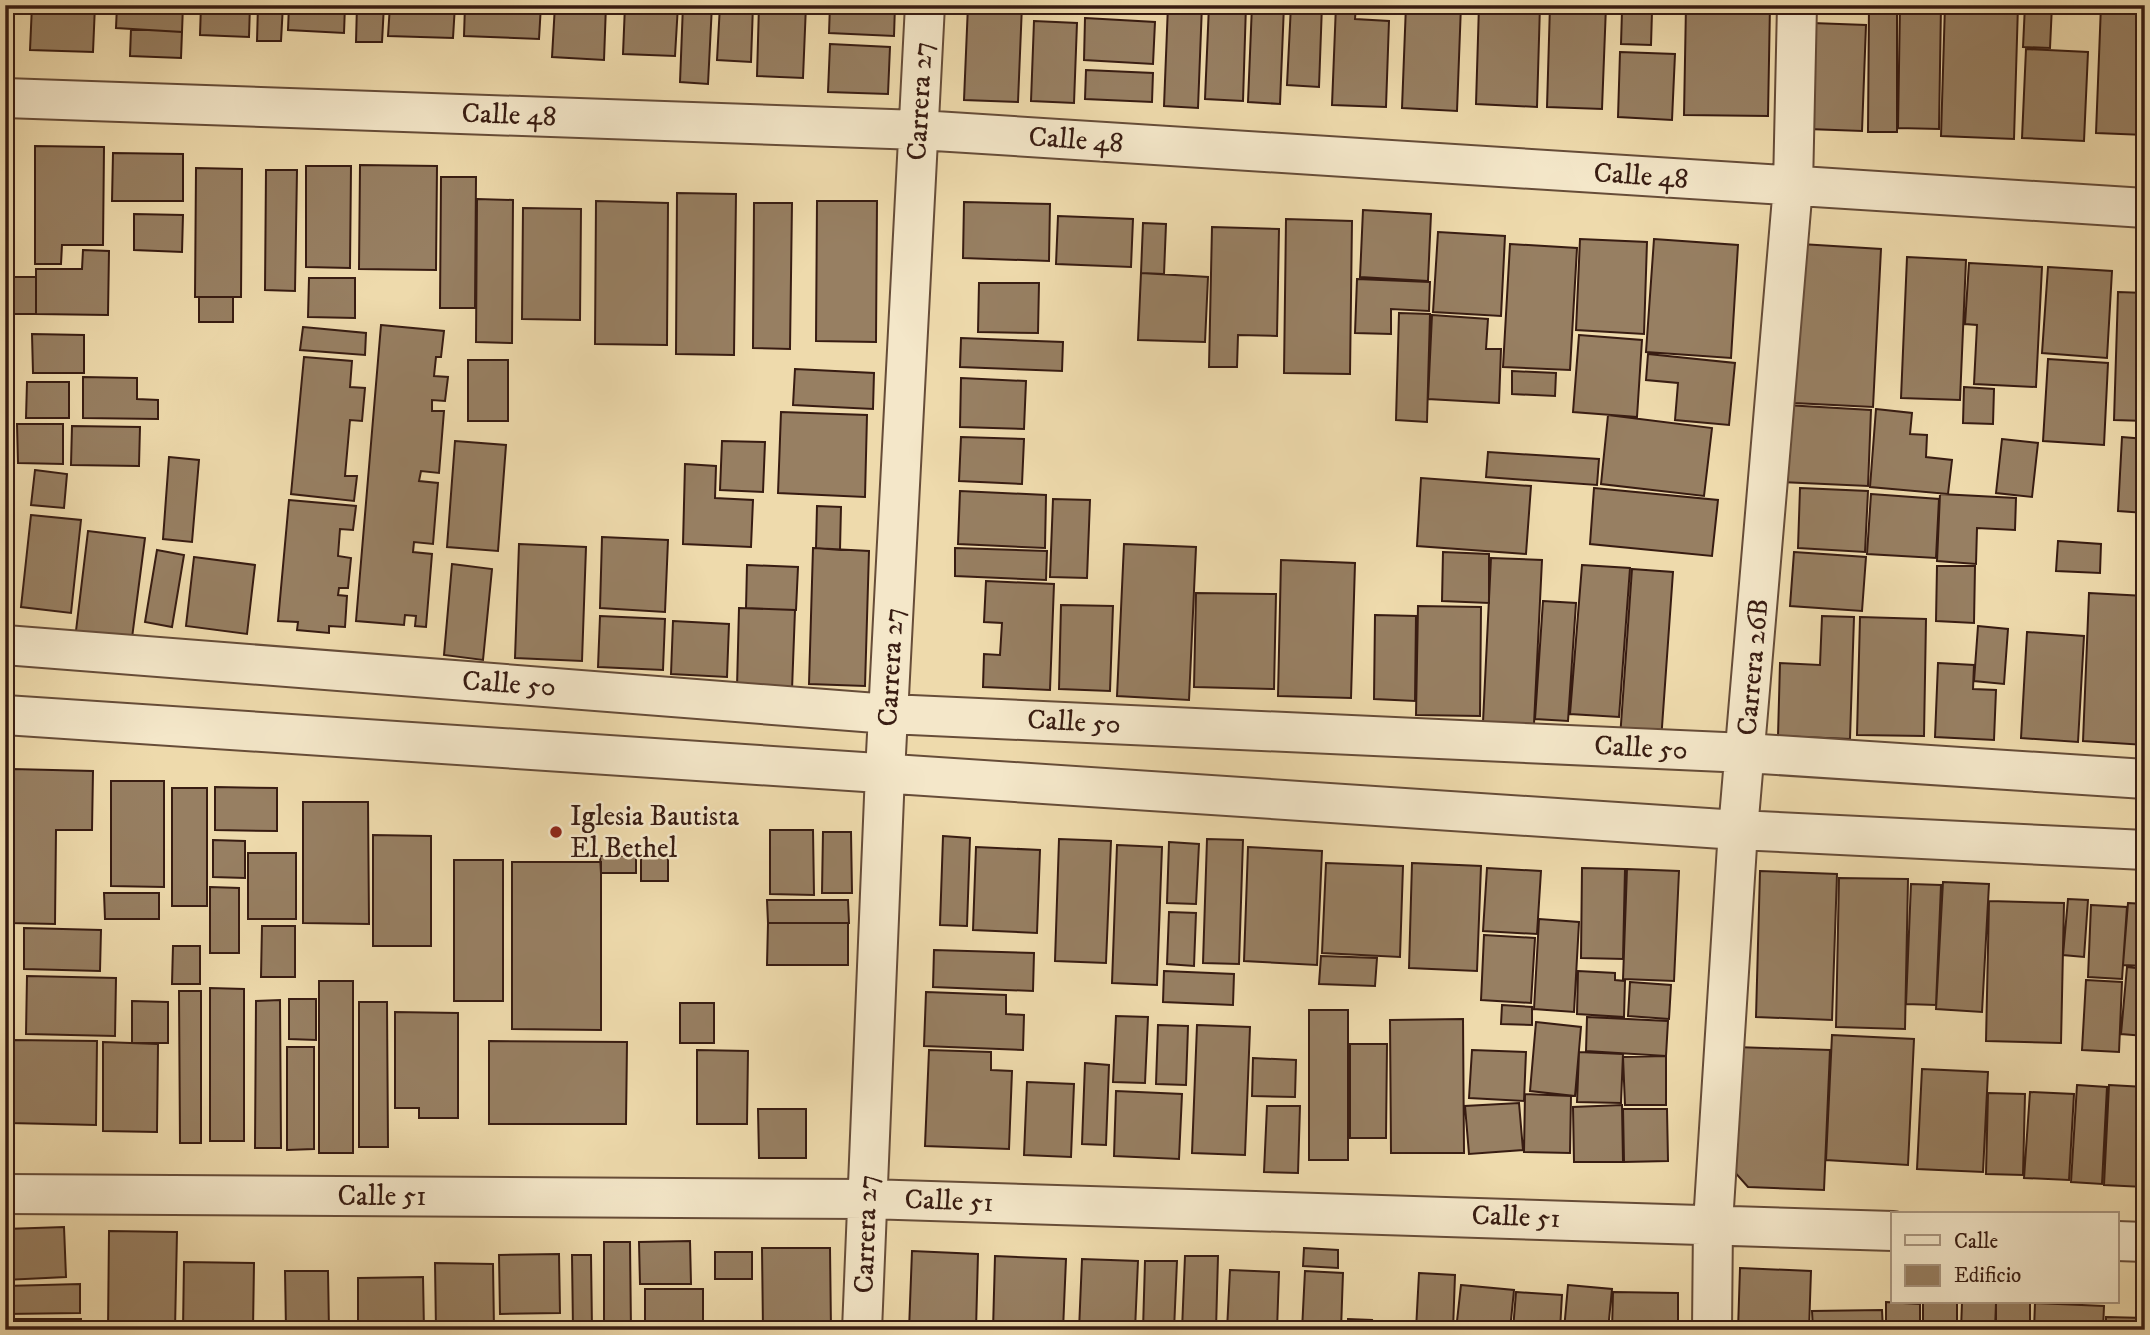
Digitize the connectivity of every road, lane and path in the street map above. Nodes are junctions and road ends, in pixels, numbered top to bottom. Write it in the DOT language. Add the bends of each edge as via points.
graph roads {
  1 [pos="925,5"];
  2 [pos="1797,5"];
  3 [pos="5,98"];
  4 [pos="919,130"];
  5 [pos="1793,186"];
  6 [pos="2145,208"];
  7 [pos="5,645"];
  8 [pos="889,714"];
  9 [pos="5,715"];
  10 [pos="1746,753"];
  11 [pos="885,773"];
  12 [pos="2145,779"];
  13 [pos="1738,830"];
  14 [pos="2145,850"];
  15 [pos="5,1194"];
  16 [pos="867,1199"];
  17 [pos="1713,1223"];
  18 [pos="1891,1231"];
  19 [pos="2118,1241"];
  20 [pos="2145,1242"];
  21 [pos="862,1330"];
  22 [pos="1712,1330"];
  1 -- 4 [label="street, Carrera 27"];
  2 -- 5 [label="street, Carrera 26B"];
  3 -- 4 [label="street, Calle 48"];
  4 -- 5 [label="street, Calle 48"];
  4 -- 8 [label="street, Carrera 27"];
  5 -- 6 [label="street, Calle 48"];
  5 -- 10 [label="street, Carrera 26B"];
  7 -- 8 [label="street, Calle 50"];
  8 -- 10 [label="street, Calle 50"];
  8 -- 11 [label="street, Carrera 27"];
  9 -- 11 [label="street"];
  10 -- 12 [label="street, Calle 50"];
  10 -- 13 [label="street, Carrera 26B"];
  11 -- 13 [label="street"];
  11 -- 16 [label="street, Carrera 27"];
  13 -- 14 [label="street"];
  13 -- 17 [label="street, Carrera 26B"];
  15 -- 16 [label="street, Calle 51"];
  16 -- 17 [label="street, Calle 51"];
  16 -- 21 [label="street, Carrera 27"];
  17 -- 18 [label="street, Calle 51"];
  17 -- 22 [label="street, Carrera 26B"];
  19 -- 20 [label="street"];
}
